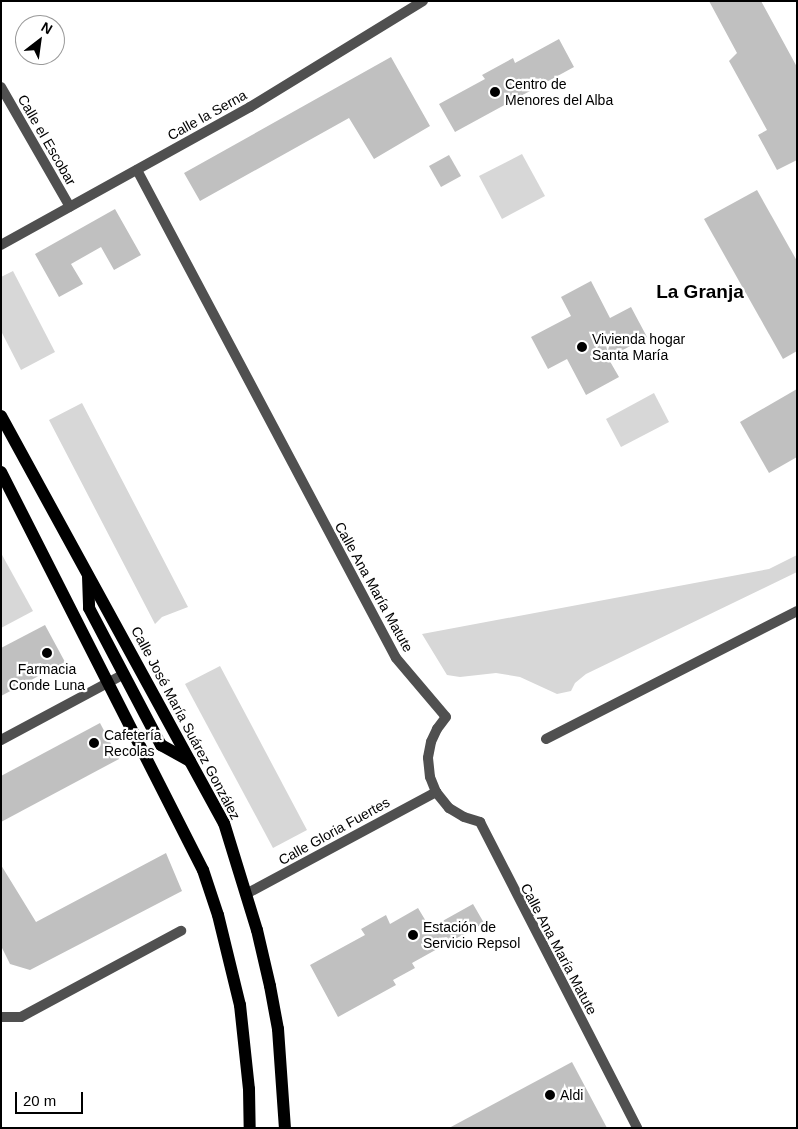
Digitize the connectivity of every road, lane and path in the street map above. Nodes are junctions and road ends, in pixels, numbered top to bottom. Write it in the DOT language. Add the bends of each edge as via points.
graph roads {
  1 [pos="423,1"];
  2 [pos="1,87"];
  3 [pos="137,170"];
  4 [pos="70,207"];
  5 [pos="1,246"];
  6 [pos="1,416"];
  7 [pos="1,472"];
  8 [pos="88,574"];
  9 [pos="797,611"];
  10 [pos="124,674"];
  11 [pos="109,682"];
  12 [pos="546,739"];
  13 [pos="1,740"];
  14 [pos="190,761"];
  15 [pos="436,792"];
  16 [pos="246,894"];
  17 [pos="181,931"];
  18 [pos="2,1014"];
  19 [pos="250,1128"];
  20 [pos="285,1128"];
  21 [pos="637,1128"];
  1 -- 3 [label="street, Calle la Serna" via="250,107"];
  2 -- 4 [label="street, Calle el Escobar"];
  3 -- 4 [label="street, Calle la Serna"];
  3 -- 15 [label="street, Calle Ana María Matute" via="396,658 446,717 437,728 428,758"];
  4 -- 5 [label="street, Calle la Serna"];
  6 -- 8 [label="main road, Calle José María Suárez González"];
  7 -- 11 [label="main road"];
  8 -- 10 [label="main road" via="89,608"];
  8 -- 14 [label="main road, Calle José María Suárez González"];
  9 -- 12 [label="street"];
  10 -- 11 [label="street"];
  10 -- 14 [label="main road" via="161,745"];
  11 -- 13 [label="street"];
  11 -- 19 [label="main road" via="203,870 218,915 240,1005"];
  14 -- 16 [label="main road, Calle José María Suárez González" via="224,823"];
  15 -- 16 [label="street, Calle Gloria Fuertes"];
  15 -- 21 [label="street, Calle Ana María Matute" via="449,808 480,822"];
  16 -- 20 [label="main road, Calle José María Suárez González" via="278,1030"];
  17 -- 18 [label="street" via="22,1017"];
}
